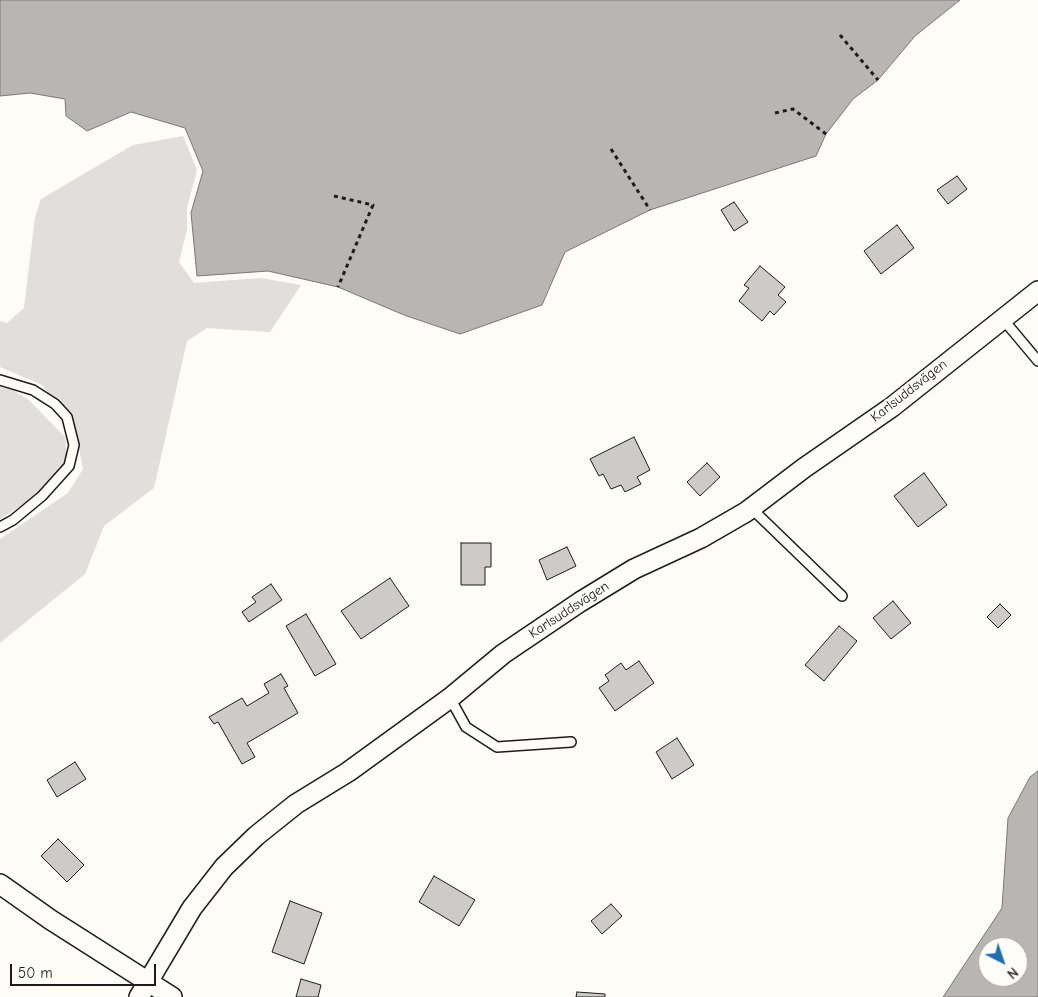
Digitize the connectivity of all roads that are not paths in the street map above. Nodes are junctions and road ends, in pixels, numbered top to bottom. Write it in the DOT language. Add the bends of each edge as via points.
graph roads {
  1 [pos="1038,291"];
  2 [pos="1002,318"];
  3 [pos="1038,361"];
  4 [pos="0,380"];
  5 [pos="751,508"];
  6 [pos="0,527"];
  7 [pos="842,596"];
  8 [pos="450,698"];
  9 [pos="571,742"];
  10 [pos="0,884"];
  11 [pos="143,989"];
  12 [pos="172,997"];
  1 -- 2 [label="street, Karlsuddsvägen"];
  2 -- 3 [label="lane"];
  2 -- 5 [label="street, Karlsuddsvägen" via="892,407"];
  4 -- 6 [label="lane" via="33,390 55,404 67,417 74,445 69,466 53,484 13,520"];
  5 -- 7 [label="lane"];
  5 -- 8 [label="street, Karlsuddsvägen" via="701,538 634,569 580,602 503,654"];
  8 -- 9 [label="lane" via="466,727 497,748"];
  8 -- 11 [label="street, Karlsuddsvägen" via="348,772 296,804 256,836 224,867 192,908"];
  10 -- 11 [label="street"];
  11 -- 12 [label="street"];
}
